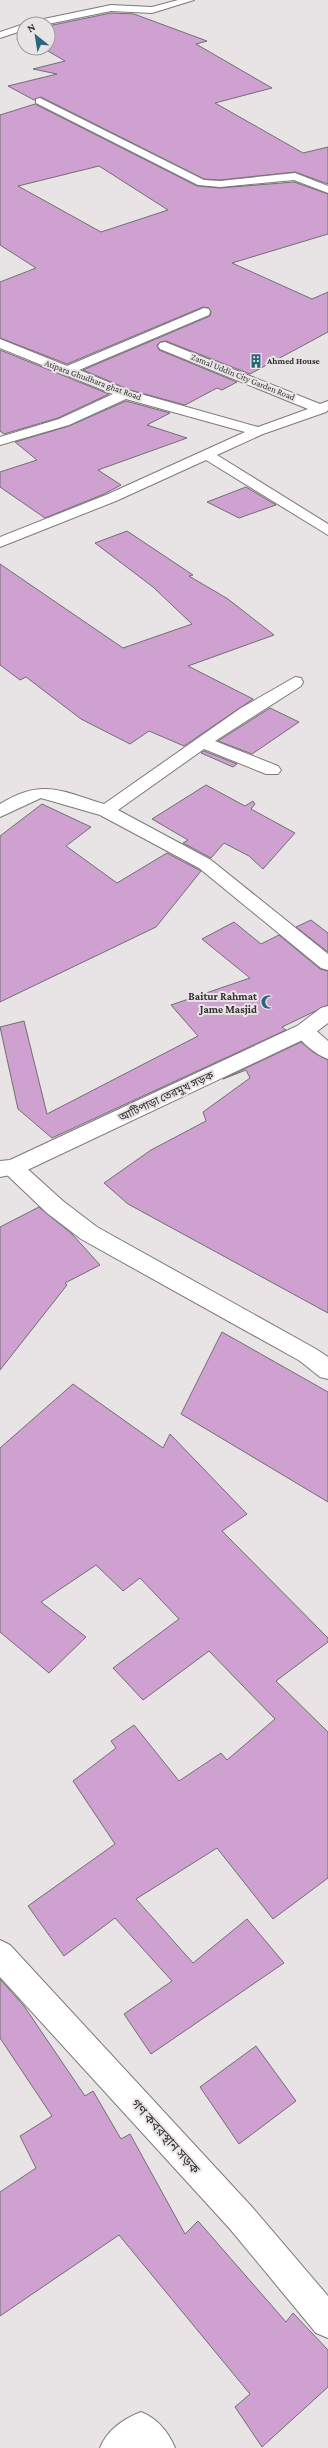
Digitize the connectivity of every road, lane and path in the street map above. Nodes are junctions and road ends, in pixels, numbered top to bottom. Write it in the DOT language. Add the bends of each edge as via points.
graph roads {
  1 [pos="189,0"];
  2 [pos="56,19"];
  3 [pos="16,30"];
  4 [pos="0,35"];
  5 [pos="40,101"];
  6 [pos="328,190"];
  7 [pos="204,312"];
  8 [pos="0,343"];
  9 [pos="165,346"];
  10 [pos="68,370"];
  11 [pos="125,394"];
  12 [pos="324,407"];
  13 [pos="258,430"];
  14 [pos="0,441"];
  15 [pos="206,454"];
  16 [pos="328,530"];
  17 [pos="0,542"];
  18 [pos="295,682"];
  19 [pos="204,743"];
  20 [pos="272,770"];
  21 [pos="106,811"];
  22 [pos="0,812"];
  23 [pos="328,964"];
  24 [pos="328,1013"];
  25 [pos="304,1031"];
  26 [pos="328,1052"];
  27 [pos="6,1169"];
  28 [pos="328,1370"];
  29 [pos="0,1955"];
  30 [pos="328,2321"];
  31 [pos="117,2448"];
  32 [pos="158,2448"];
  1 -- 2 [label="street" via="152,10 112,8"];
  3 -- 4 [label="street"];
  5 -- 6 [label="street" via="202,182 220,184 295,176"];
  7 -- 10 [label="street"];
  8 -- 10 [label="street, Atipara Ghudhara ghat Road"];
  9 -- 12 [label="street, Zamal Uddin City Garden Road"];
  10 -- 11 [label="street, Atipara Ghudhara ghat Road"];
  11 -- 13 [label="street, Atipara Ghudhara ghat Road"];
  11 -- 14 [label="street" via="64,422"];
  12 -- 13 [label="street" via="296,419"];
  13 -- 15 [label="street"];
  15 -- 16 [label="street"];
  15 -- 17 [label="street" via="112,498"];
  18 -- 19 [label="street" via="248,710"];
  19 -- 20 [label="street"];
  19 -- 21 [label="street"];
  21 -- 22 [label="street" via="48,793 38,793 28,795"];
  21 -- 23 [label="street" via="204,864"];
  24 -- 25 [label="street, আটিপাড়া তেরমুখ সড়ক"];
  25 -- 26 [label="street"];
  25 -- 27 [label="street, আটিপাড়া তেরমুখ সড়ক"];
  27 -- 28 [label="street" via="89,1233 308,1355"];
  29 -- 30 [label="street, গণ কবরস্থান সড়ক" via="240,2218"];
  31 -- 32 [label="street" via="141,2429"];
}
